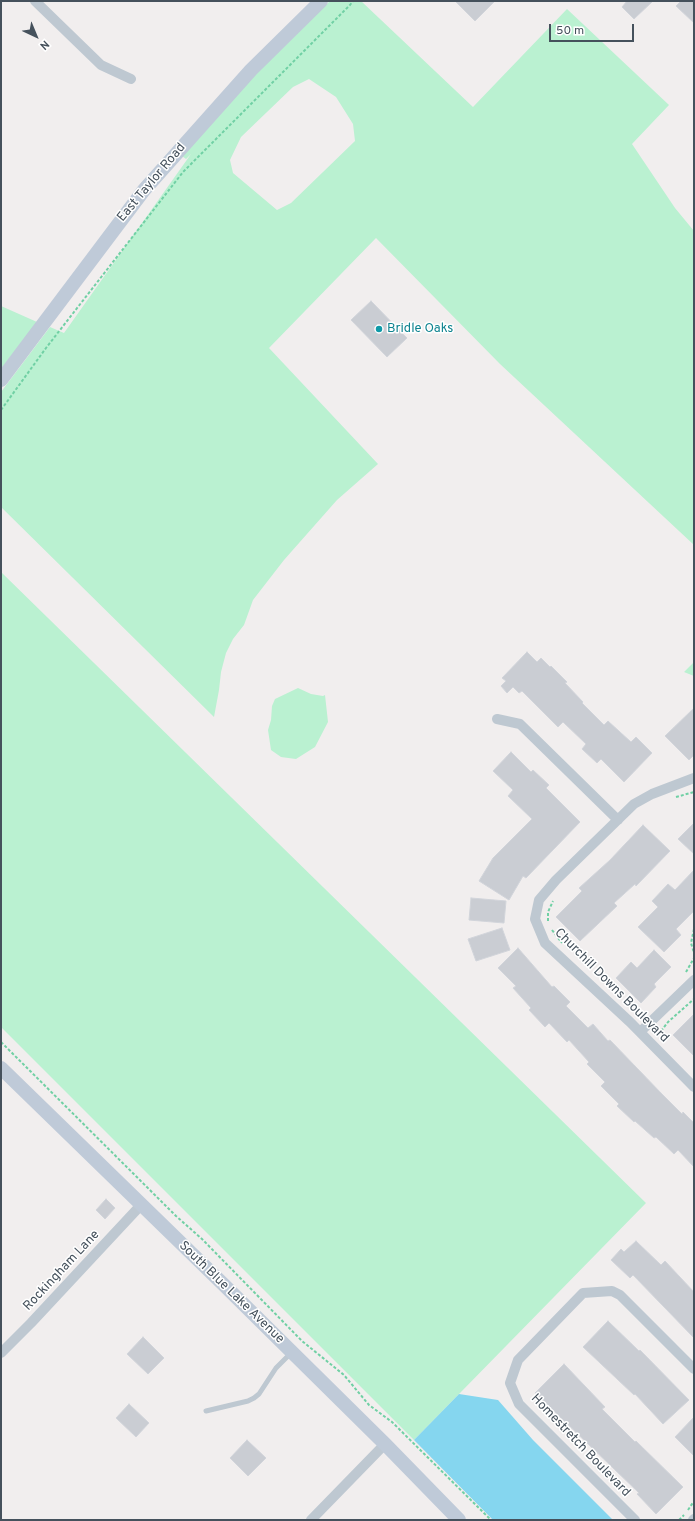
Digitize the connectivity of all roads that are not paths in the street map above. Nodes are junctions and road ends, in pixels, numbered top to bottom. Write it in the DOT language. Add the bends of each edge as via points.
graph roads {
  1 [pos="35,1"];
  2 [pos="321,1"];
  3 [pos="131,79"];
  4 [pos="1,380"];
  5 [pos="497,719"];
  6 [pos="694,778"];
  7 [pos="618,820"];
  8 [pos="694,980"];
  9 [pos="640,1032"];
  10 [pos="1,1068"];
  11 [pos="694,1087"];
  12 [pos="141,1205"];
  13 [pos="1,1353"];
  14 [pos="292,1353"];
  15 [pos="694,1369"];
  16 [pos="206,1411"];
  17 [pos="385,1444"];
  18 [pos="310,1520"];
  19 [pos="459,1520"];
  20 [pos="635,1520"];
  1 -- 3 [label="street" via="101,66"];
  2 -- 4 [label="main road, East Taylor Road" via="251,70 144,190"];
  5 -- 7 [label="street" via="520,724"];
  6 -- 7 [label="street, Churchill Downs Boulevard" via="652,794 634,804"];
  7 -- 9 [label="street, Churchill Downs Boulevard" via="539,900 535,919 546,943"];
  8 -- 9 [label="street"];
  9 -- 11 [label="street, Churchill Downs Boulevard"];
  10 -- 12 [label="main road, South Blue Lake Avenue"];
  12 -- 13 [label="street, Rockingham Lane"];
  12 -- 14 [label="main road, South Blue Lake Avenue"];
  14 -- 16 [label="lane" via="276,1368 254,1398"];
  14 -- 17 [label="main road, South Blue Lake Avenue"];
  15 -- 20 [label="street, Homestretch Boulevard" via="620,1295 612,1291 583,1293 518,1360 510,1383 519,1404"];
  17 -- 18 [label="street"];
  17 -- 19 [label="main road, South Blue Lake Avenue"];
}
